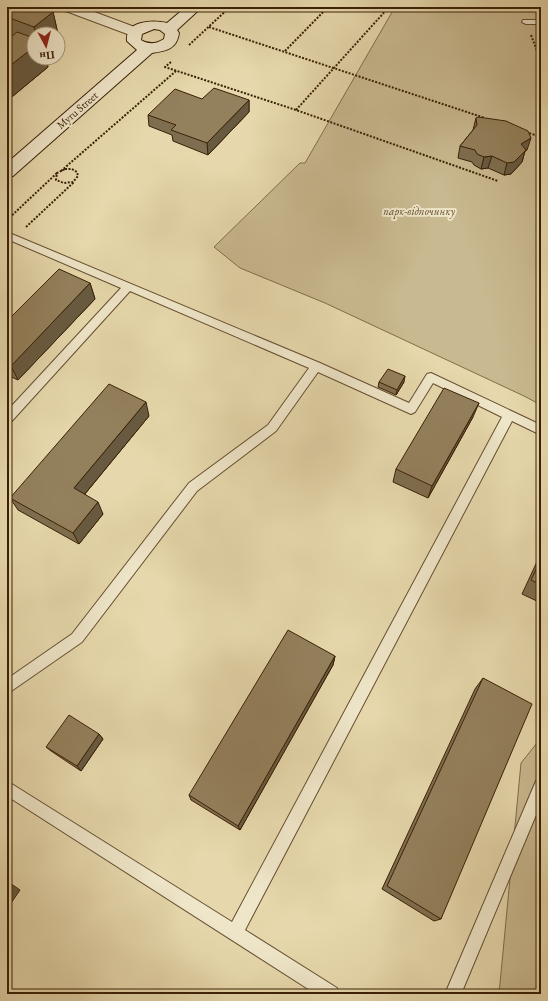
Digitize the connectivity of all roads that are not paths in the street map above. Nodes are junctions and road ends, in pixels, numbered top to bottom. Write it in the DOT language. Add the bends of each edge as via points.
graph roads {
  1 [pos="68,7"];
  2 [pos="195,7"];
  3 [pos="526,22"];
  4 [pos="541,22"];
  5 [pos="169,30"];
  6 [pos="135,32"];
  7 [pos="148,48"];
  8 [pos="7,172"];
  9 [pos="11,236"];
  10 [pos="70,261"];
  11 [pos="59,271"];
  12 [pos="129,286"];
  13 [pos="316,366"];
  14 [pos="509,415"];
  15 [pos="7,419"];
  16 [pos="541,430"];
  17 [pos="7,687"];
  18 [pos="541,786"];
  19 [pos="7,788"];
  20 [pos="235,933"];
  21 [pos="331,994"];
  22 [pos="453,994"];
  1 -- 6 [label="main road"];
  2 -- 5 [label="main road"];
  3 -- 4 [label="lane"];
  5 -- 6 [label="main road" via="154,25 142,27"];
  5 -- 7 [label="main road" via="172,33 171,41 162,46"];
  6 -- 7 [label="main road" via="134,41"];
  7 -- 8 [label="main road, Myru Street"];
  9 -- 10 [label="lane"];
  10 -- 11 [label="lane"];
  10 -- 12 [label="lane"];
  12 -- 13 [label="lane"];
  12 -- 15 [label="lane"];
  13 -- 14 [label="lane" via="411,409 431,377"];
  13 -- 17 [label="lane" via="272,428 193,487 77,638"];
  14 -- 16 [label="lane"];
  14 -- 20 [label="lane"];
  18 -- 22 [label="lane"];
  19 -- 20 [label="lane"];
  20 -- 21 [label="lane"];
}
